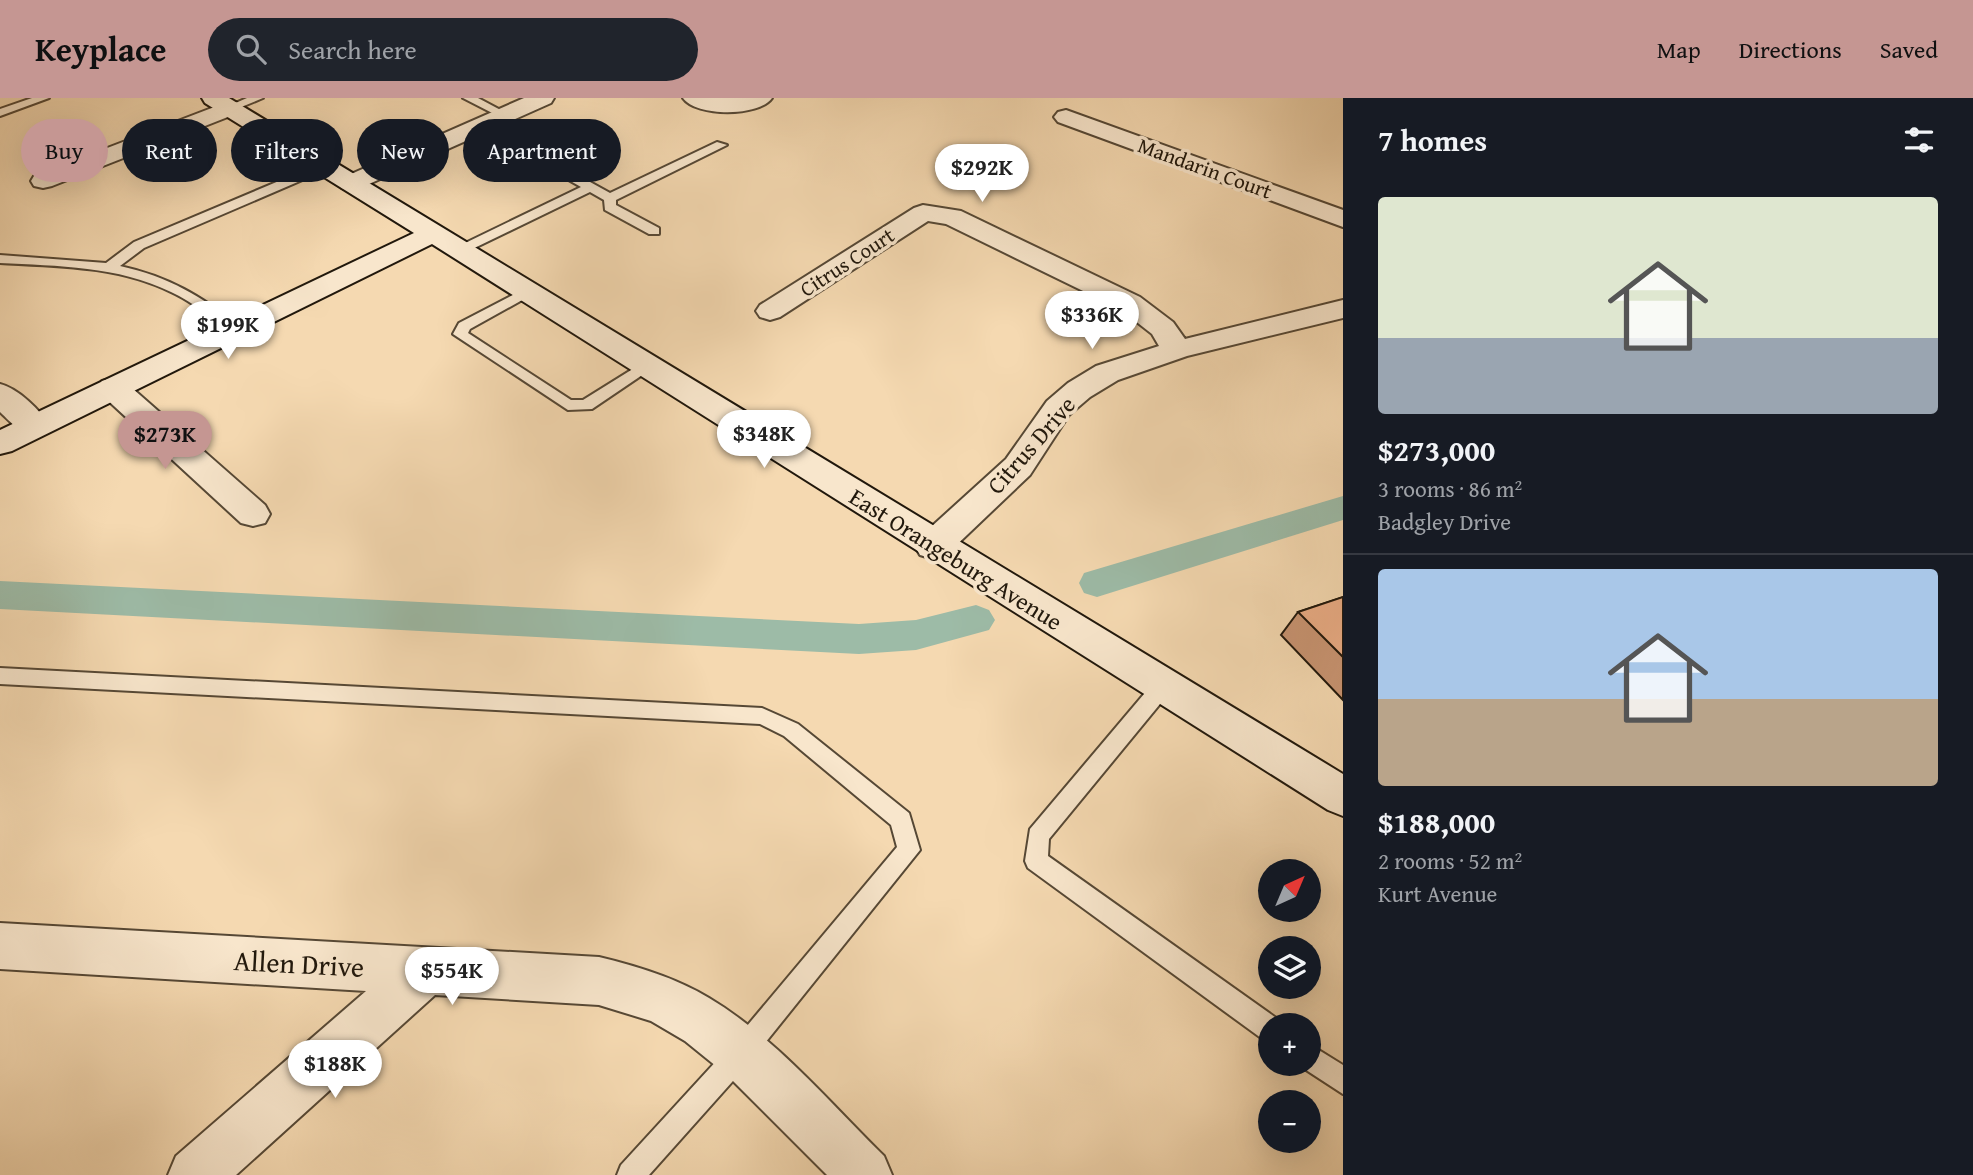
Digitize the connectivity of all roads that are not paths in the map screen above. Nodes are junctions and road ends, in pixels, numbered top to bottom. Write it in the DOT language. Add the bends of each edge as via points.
graph roads {
  1 [pos="43,98"];
  2 [pos="469,98"];
  3 [pos="543,98"];
  4 [pos="694,98"];
  5 [pos="761,98"];
  6 [pos="234,102"];
  7 [pos="0,113"];
  8 [pos="505,115"];
  9 [pos="1066,117"];
  10 [pos="259,119"];
  11 [pos="496,119"];
  12 [pos="463,132"];
  13 [pos="721,145"];
  14 [pos="108,154"];
  15 [pos="343,172"];
  16 [pos="343,177"];
  17 [pos="316,182"];
  18 [pos="585,182"];
  19 [pos="592,186"];
  20 [pos="610,198"];
  21 [pos="1343,219"];
  22 [pos="654,230"];
  23 [pos="434,233"];
  24 [pos="462,250"];
  25 [pos="0,259"];
  26 [pos="109,268"];
  27 [pos="528,291"];
  28 [pos="1343,309"];
  29 [pos="770,311"];
  30 [pos="235,330"];
  31 [pos="1177,350"];
  32 [pos="649,365"];
  33 [pos="113,388"];
  34 [pos="0,394"];
  35 [pos="34,426"];
  36 [pos="0,443"];
  37 [pos="253,514"];
  38 [pos="933,546"];
  39 [pos="0,676"];
  40 [pos="1163,687"];
  41 [pos="1343,797"];
  42 [pos="4,952"];
  43 [pos="427,970"];
  44 [pos="1258,1020"];
  45 [pos="740,1054"];
  46 [pos="1321,1065"];
  47 [pos="1343,1081"];
  48 [pos="195,1175"];
  49 [pos="631,1175"];
  50 [pos="864,1175"];
  1 -- 7 [label="lane"];
  2 -- 8 [label="lane"];
  3 -- 8 [label="street"];
  4 -- 5 [label="street" via="729,106"];
  6 -- 10 [label="street, East Orangeburg Avenue"];
  6 -- 14 [label="street"];
  8 -- 11 [label="street"];
  9 -- 21 [label="street, Mandarin Court"];
  12 -- 15 [label="street"];
  13 -- 20 [label="lane"];
  16 -- 23 [label="street, East Orangeburg Avenue"];
  17 -- 26 [label="lane" via="139,245"];
  18 -- 19 [label="lane"];
  19 -- 20 [label="lane"];
  19 -- 24 [label="lane"];
  20 -- 22 [label="lane" via="610,206"];
  23 -- 24 [label="street, East Orangeburg Avenue"];
  23 -- 30 [label="street"];
  24 -- 27 [label="street, East Orangeburg Avenue"];
  25 -- 26 [label="lane"];
  26 -- 30 [label="lane" via="178,289"];
  27 -- 32 [label="street, East Orangeburg Avenue"];
  27 -- 32 [label="lane" via="464,326 460,334 568,405 586,405"];
  28 -- 31 [label="street, Citrus Drive"];
  29 -- 31 [label="street, Citrus Court" via="923,213 952,217 1130,303 1163,328"];
  30 -- 33 [label="street"];
  31 -- 38 [label="street, Citrus Drive" via="1128,364 1079,390 1058,408 1018,467"];
  32 -- 38 [label="street, East Orangeburg Avenue"];
  33 -- 35 [label="street"];
  33 -- 37 [label="street"];
  34 -- 35 [label="street"];
  35 -- 36 [label="street"];
  38 -- 40 [label="street, East Orangeburg Avenue"];
  39 -- 45 [label="lane" via="762,716 791,730 901,820 909,850"];
  40 -- 41 [label="street, East Orangeburg Avenue"];
  40 -- 44 [label="lane" via="1038,836 1036,861"];
  42 -- 43 [label="street, Allen Drive"];
  43 -- 45 [label="street, Allen Drive" via="599,981 645,993 702,1021"];
  43 -- 48 [label="street"];
  45 -- 49 [label="lane"];
  45 -- 50 [label="street, Allen Drive"];
  46 -- 47 [label="lane"];
}
